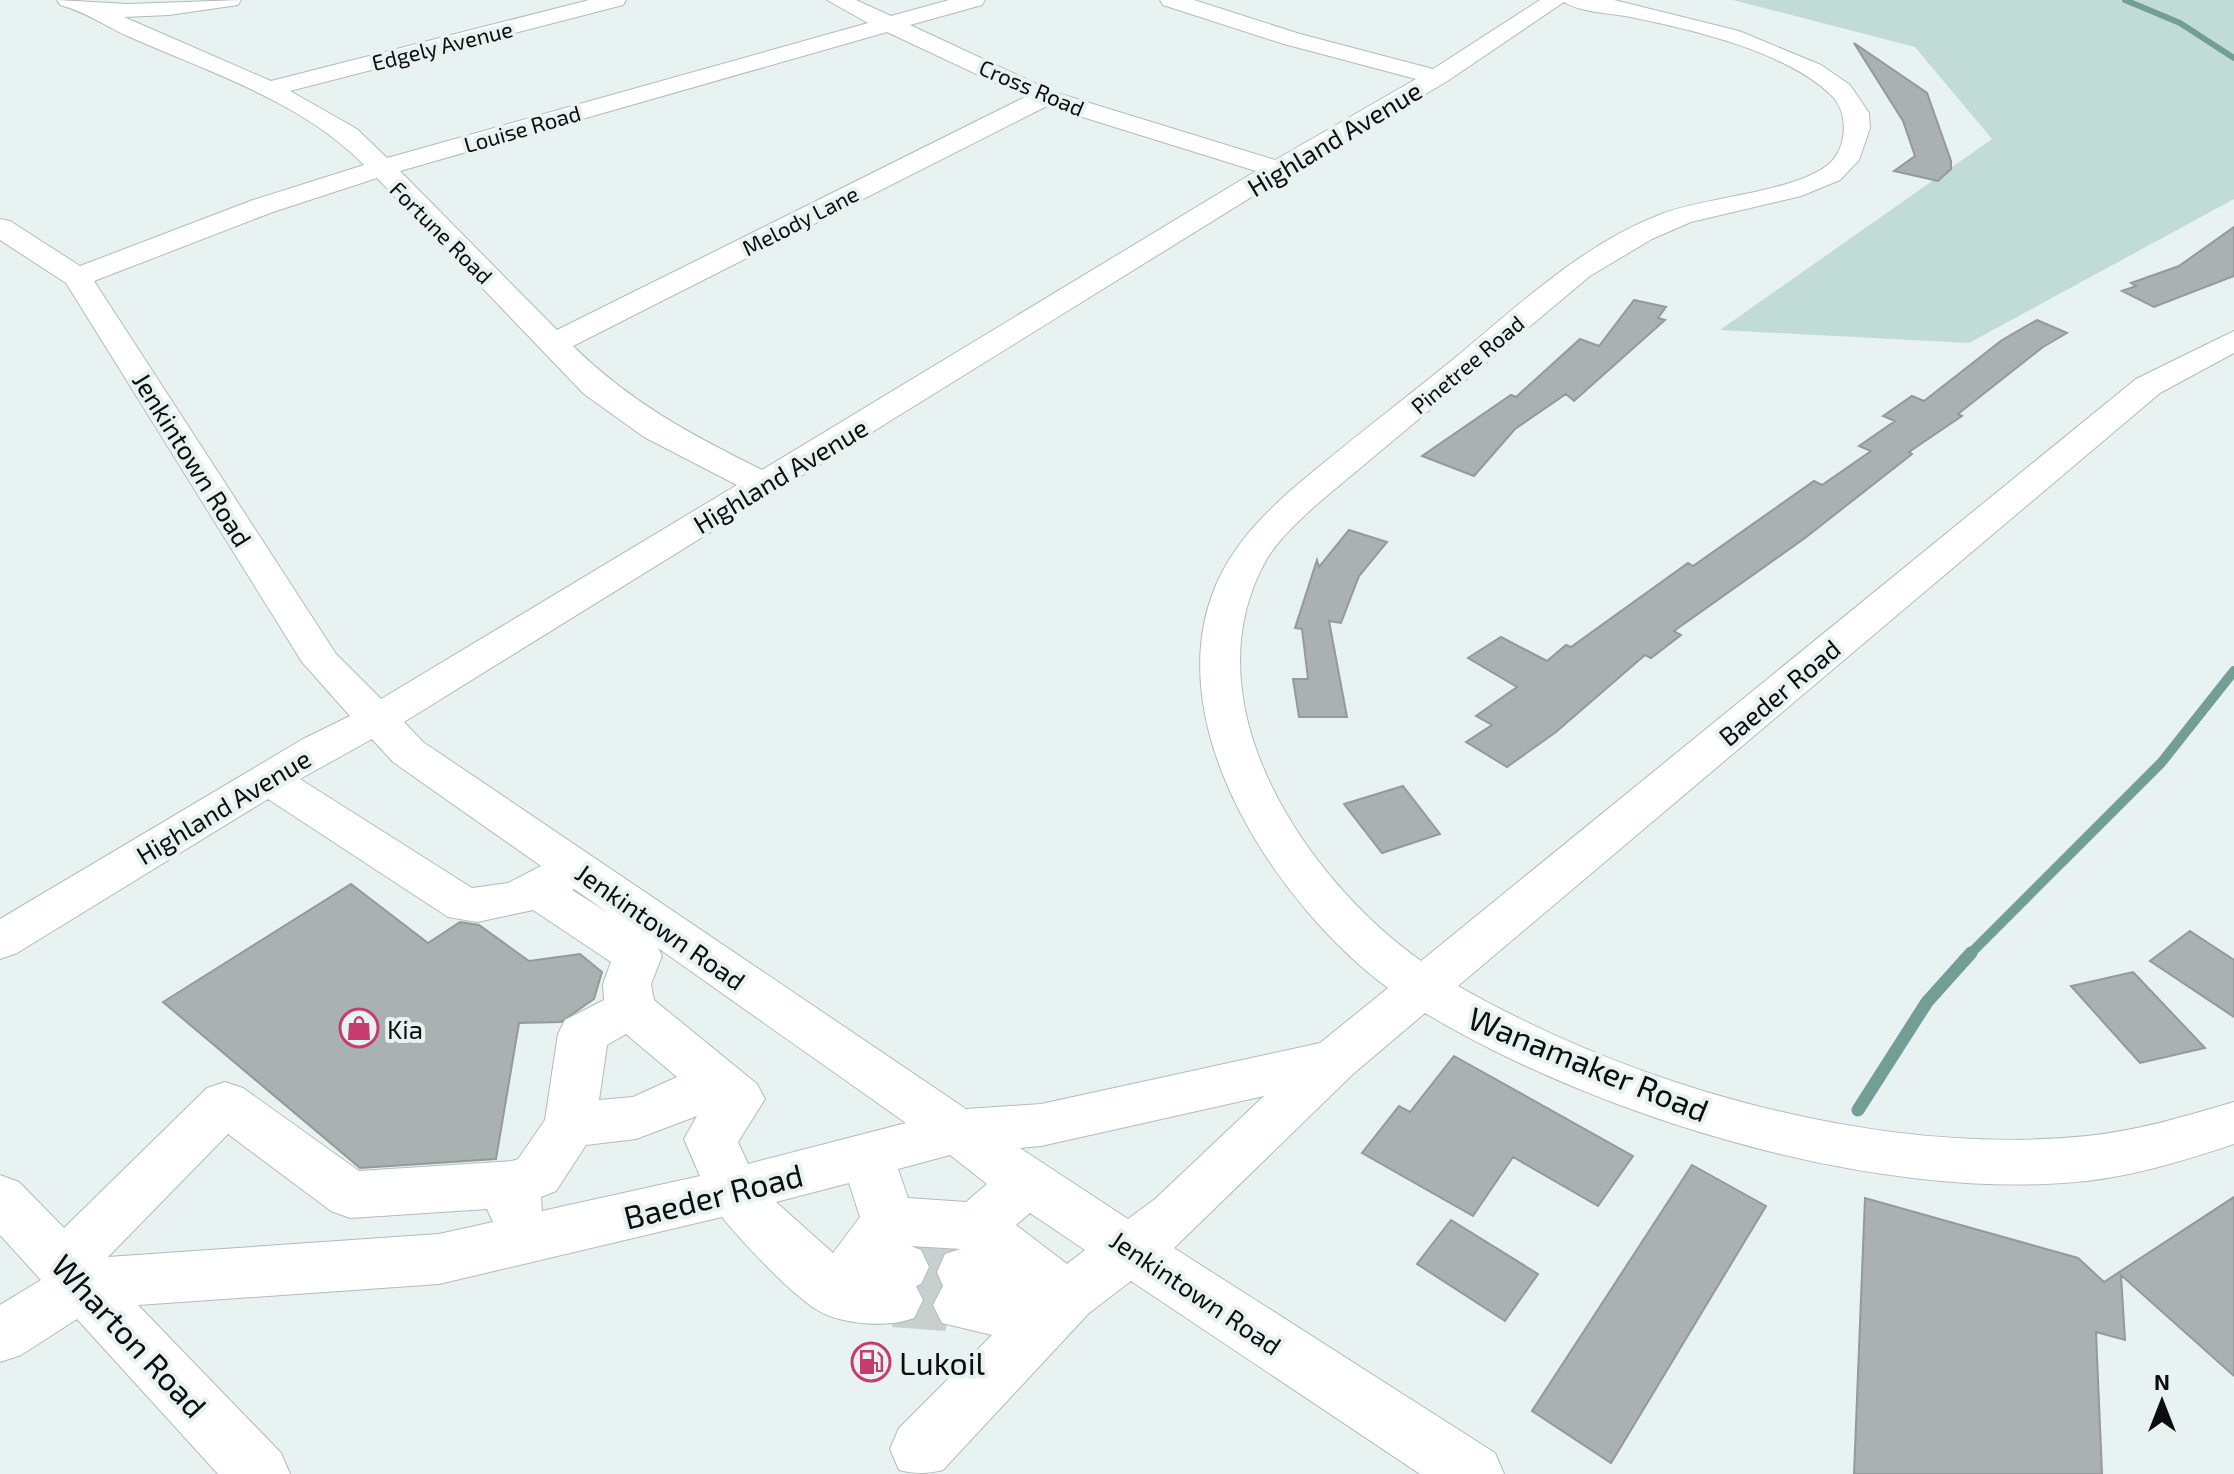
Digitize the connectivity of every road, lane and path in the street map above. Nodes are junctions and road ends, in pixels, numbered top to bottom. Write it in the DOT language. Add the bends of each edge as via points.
graph roads {
  1 [pos="68,0"];
  2 [pos="230,0"];
  3 [pos="615,0"];
  4 [pos="838,0"];
  5 [pos="974,0"];
  6 [pos="1171,0"];
  7 [pos="1555,0"];
  8 [pos="1574,0"];
  9 [pos="98,11"];
  10 [pos="892,23"];
  11 [pos="1437,77"];
  12 [pos="269,89"];
  13 [pos="1045,97"];
  14 [pos="379,169"];
  15 [pos="1278,169"];
  16 [pos="0,227"];
  17 [pos="77,277"];
  18 [pos="2234,340"];
  19 [pos="555,343"];
  20 [pos="2195,362"];
  21 [pos="2234,378"];
  22 [pos="765,485"];
  23 [pos="377,720"];
  24 [pos="268,779"];
  25 [pos="555,878"];
  26 [pos="0,941"];
  27 [pos="654,945"];
  28 [pos="1422,987"];
  29 [pos="630,1009"];
  30 [pos="1335,1060"];
  31 [pos="717,1080"];
  32 [pos="2234,1123"];
  33 [pos="570,1125"];
  34 [pos="958,1131"];
  35 [pos="867,1157"];
  36 [pos="1027,1182"];
  37 [pos="512,1184"];
  38 [pos="734,1191"];
  39 [pos="0,1198"];
  40 [pos="519,1241"];
  41 [pos="1132,1248"];
  42 [pos="968,1268"];
  43 [pos="876,1269"];
  44 [pos="74,1274"];
  45 [pos="1051,1296"];
  46 [pos="0,1336"];
  47 [pos="921,1449"];
  48 [pos="259,1474"];
  49 [pos="1473,1474"];
  1 -- 9 [label="street"];
  2 -- 9 [label="street"];
  3 -- 12 [label="street, Edgely Avenue"];
  4 -- 10 [label="street, Cross Road"];
  5 -- 10 [label="street, Louise Road"];
  6 -- 11 [label="street"];
  7 -- 11 [label="street, Highland Avenue"];
  8 -- 28 [label="street, Pinetree Road" via="1699,27 1775,51 1837,88 1855,110 1857,127 1844,165 1821,179 1681,216 1633,235 1580,270 1278,520 1238,578 1220,626 1219,670 1241,766 1275,836 1333,911"];
  9 -- 12 [label="street, Fortune Road"];
  10 -- 13 [label="street, Cross Road"];
  10 -- 14 [label="street, Louise Road"];
  11 -- 15 [label="street, Highland Avenue"];
  12 -- 14 [label="street, Fortune Road" via="348,134"];
  13 -- 15 [label="street, Cross Road"];
  13 -- 19 [label="street, Melody Lane"];
  14 -- 17 [label="street, Louise Road" via="263,206"];
  14 -- 19 [label="street, Fortune Road"];
  15 -- 22 [label="street, Highland Avenue"];
  16 -- 17 [label="street, Jenkintown Road"];
  17 -- 23 [label="street, Jenkintown Road" via="322,662"];
  18 -- 20 [label="street, Baeder Road"];
  19 -- 22 [label="street, Fortune Road" via="596,387 656,430"];
  20 -- 21 [label="street"];
  20 -- 28 [label="street, Baeder Road" via="2148,386"];
  22 -- 23 [label="street, Highland Avenue"];
  23 -- 24 [label="street, Highland Avenue"];
  23 -- 25 [label="street, Jenkintown Road"];
  24 -- 25 [label="street" via="464,905 523,898"];
  24 -- 26 [label="street, Highland Avenue"];
  25 -- 27 [label="street, Jenkintown Road"];
  27 -- 29 [label="street" via="627,984"];
  27 -- 34 [label="street, Jenkintown Road"];
  28 -- 30 [label="street, Baeder Road"];
  28 -- 32 [label="street, Wanamaker Road" via="1559,1058 1668,1101 1815,1142 1944,1160 2065,1160 2110,1156"];
  29 -- 31 [label="street"];
  29 -- 33 [label="street" via="583,1034"];
  30 -- 34 [label="street, Baeder Road" via="1041,1125"];
  30 -- 41 [label="street, Baeder Road" via="1174,1216"];
  31 -- 33 [label="street" via="636,1118"];
  31 -- 38 [label="street" via="739,1099 710,1139"];
  33 -- 37 [label="street" via="537,1175"];
  34 -- 35 [label="street, Baeder Road"];
  34 -- 36 [label="street, Jenkintown Road"];
  35 -- 38 [label="street, Baeder Road"];
  35 -- 43 [label="street"];
  36 -- 41 [label="street, Jenkintown Road"];
  36 -- 42 [label="street"];
  37 -- 40 [label="street"];
  37 -- 44 [label="street" via="350,1195 225,1103"];
  38 -- 40 [label="street, Baeder Road"];
  38 -- 43 [label="street" via="760,1223"];
  39 -- 44 [label="street, Wharton Road"];
  40 -- 44 [label="street, Baeder Road" via="439,1259"];
  41 -- 45 [label="street, Baeder Road"];
  41 -- 49 [label="street, Jenkintown Road"];
  42 -- 43 [label="street"];
  42 -- 45 [label="street"];
  42 -- 45 [label="street"];
  44 -- 46 [label="street"];
  44 -- 48 [label="street, Wharton Road"];
  45 -- 47 [label="street, Baeder Road"];
}
